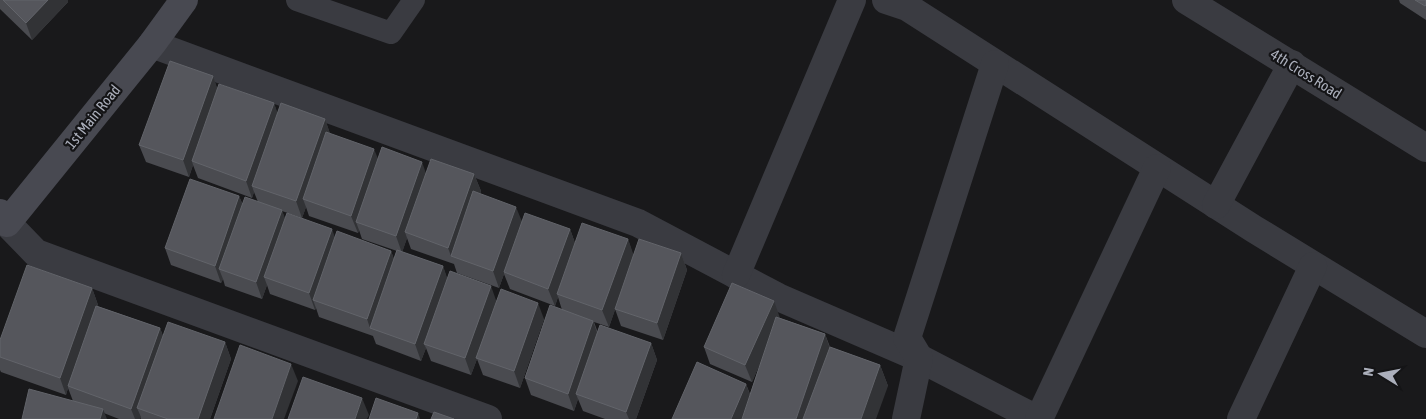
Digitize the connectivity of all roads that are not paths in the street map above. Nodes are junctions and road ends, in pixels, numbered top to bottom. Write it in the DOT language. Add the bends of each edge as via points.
graph roads {
  1 [pos="184,0"];
  2 [pos="297,0"];
  3 [pos="414,0"];
  4 [pos="852,0"];
  5 [pos="1186,0"];
  6 [pos="901,2"];
  7 [pos="152,44"];
  8 [pos="995,64"];
  9 [pos="1292,64"];
  10 [pos="1426,148"];
  11 [pos="1157,168"];
  12 [pos="1216,206"];
  13 [pos="4,218"];
  14 [pos="1313,266"];
  15 [pos="736,275"];
  16 [pos="1426,334"];
  17 [pos="919,358"];
  18 [pos="488,419"];
  19 [pos="906,419"];
  20 [pos="1038,419"];
  21 [pos="1242,419"];
  1 -- 7 [label="street, 1st Main Road"];
  2 -- 3 [label="lane" via="391,33"];
  4 -- 15 [label="street"];
  5 -- 9 [label="street, 4th Cross Road"];
  6 -- 8 [label="street"];
  7 -- 13 [label="street, 1st Main Road"];
  7 -- 15 [label="street" via="638,223"];
  8 -- 11 [label="street"];
  8 -- 17 [label="street" via="907,338"];
  9 -- 10 [label="street, 4th Cross Road"];
  9 -- 12 [label="street"];
  11 -- 12 [label="street"];
  11 -- 20 [label="street"];
  12 -- 14 [label="street"];
  13 -- 18 [label="street" via="36,253"];
  14 -- 16 [label="street"];
  14 -- 21 [label="street"];
  15 -- 17 [label="street" via="778,298"];
  17 -- 19 [label="street"];
  17 -- 20 [label="street"];
}
